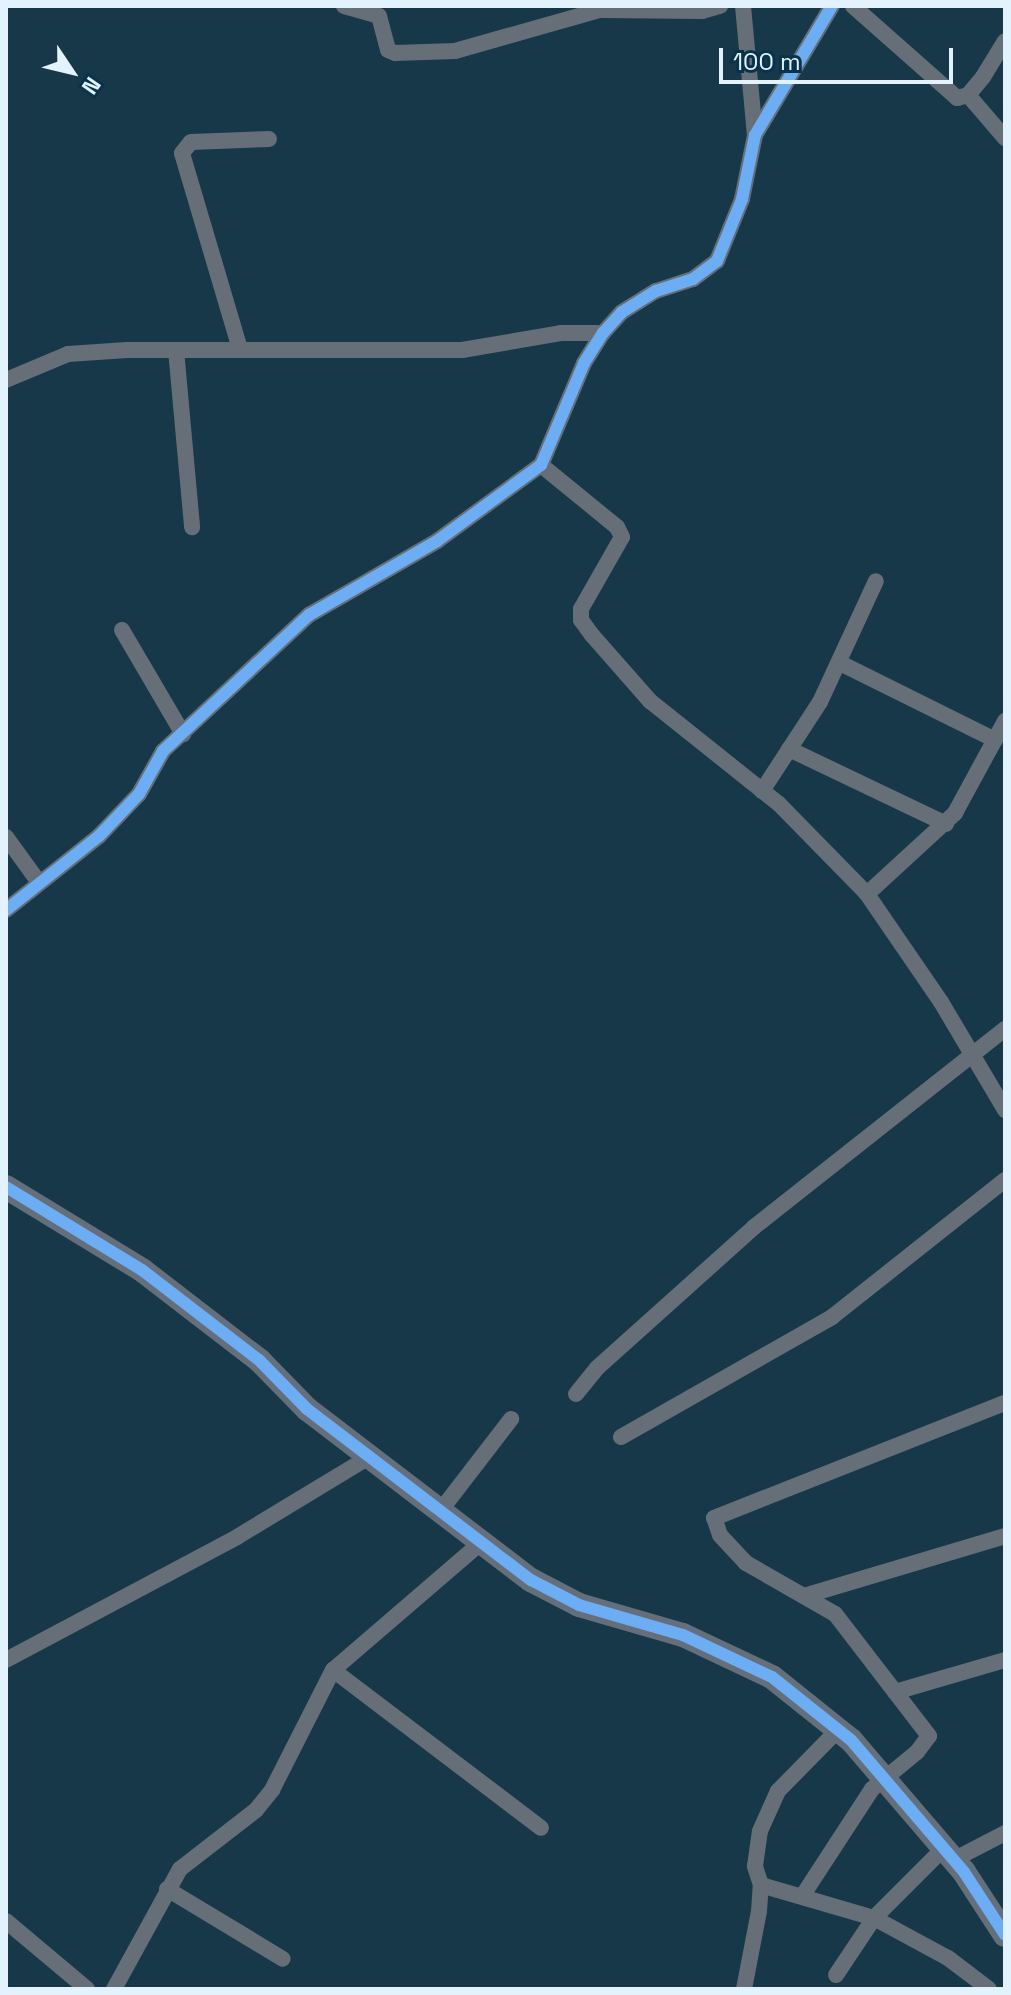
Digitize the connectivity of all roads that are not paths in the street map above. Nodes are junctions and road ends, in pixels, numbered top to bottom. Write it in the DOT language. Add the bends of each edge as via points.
graph roads {
  1 [pos="344,6"];
  2 [pos="720,6"];
  3 [pos="743,6"];
  4 [pos="832,6"];
  5 [pos="853,6"];
  6 [pos="1005,41"];
  7 [pos="968,95"];
  8 [pos="755,135"];
  9 [pos="1005,138"];
  10 [pos="269,139"];
  11 [pos="603,333"];
  12 [pos="240,349"];
  13 [pos="176,350"];
  14 [pos="6,380"];
  15 [pos="541,465"];
  16 [pos="192,527"];
  17 [pos="876,581"];
  18 [pos="122,630"];
  19 [pos="840,663"];
  20 [pos="1005,721"];
  21 [pos="183,734"];
  22 [pos="995,740"];
  23 [pos="789,749"];
  24 [pos="762,791"];
  25 [pos="946,824"];
  26 [pos="6,837"];
  27 [pos="38,881"];
  28 [pos="867,894"];
  29 [pos="6,910"];
  30 [pos="1005,1029"];
  31 [pos="969,1056"];
  32 [pos="1005,1110"];
  33 [pos="1005,1180"];
  34 [pos="6,1187"];
  35 [pos="576,1394"];
  36 [pos="1005,1403"];
  37 [pos="511,1419"];
  38 [pos="621,1437"];
  39 [pos="369,1457"];
  40 [pos="441,1510"];
  41 [pos="1005,1536"];
  42 [pos="482,1542"];
  43 [pos="804,1596"];
  44 [pos="6,1660"];
  45 [pos="1005,1660"];
  46 [pos="333,1670"];
  47 [pos="895,1692"];
  48 [pos="838,1730"];
  49 [pos="883,1777"];
  50 [pos="541,1828"];
  51 [pos="1005,1833"];
  52 [pos="948,1854"];
  53 [pos="761,1885"];
  54 [pos="167,1889"];
  55 [pos="803,1895"];
  56 [pos="874,1918"];
  57 [pos="6,1921"];
  58 [pos="1005,1935"];
  59 [pos="283,1959"];
  60 [pos="836,1975"];
  61 [pos="87,1989"];
  62 [pos="114,1989"];
  63 [pos="744,1989"];
  64 [pos="989,1989"];
  1 -- 2 [label="street" via="379,16 388,50 395,53 455,51 600,10 702,11"];
  3 -- 8 [label="street"];
  4 -- 8 [label="street"];
  5 -- 7 [label="street" via="944,89 957,98"];
  6 -- 7 [label="street"];
  7 -- 9 [label="street"];
  8 -- 11 [label="street" via="742,199 717,261 693,279 656,291 622,312"];
  10 -- 12 [label="street" via="191,142 182,153"];
  11 -- 12 [label="street" via="561,333 462,350"];
  11 -- 15 [label="street" via="584,363"];
  12 -- 13 [label="street"];
  13 -- 14 [label="street" via="68,354"];
  13 -- 16 [label="street"];
  15 -- 21 [label="street" via="437,541 309,615"];
  15 -- 24 [label="street" via="617,527 622,537 581,609 586,627 650,701"];
  17 -- 19 [label="street"];
  18 -- 21 [label="street"];
  19 -- 22 [label="street"];
  19 -- 23 [label="street"];
  20 -- 22 [label="street"];
  21 -- 27 [label="street" via="163,751 139,794 99,836"];
  22 -- 25 [label="street"];
  23 -- 24 [label="street"];
  23 -- 25 [label="street"];
  24 -- 28 [label="street"];
  25 -- 28 [label="street"];
  26 -- 27 [label="street"];
  27 -- 29 [label="street"];
  28 -- 31 [label="street" via="941,1002"];
  30 -- 31 [label="street"];
  31 -- 32 [label="street"];
  31 -- 35 [label="street" via="754,1227 597,1368"];
  33 -- 38 [label="street" via="832,1317"];
  34 -- 39 [label="street" via="142,1270 259,1360 307,1409"];
  36 -- 43 [label="street" via="714,1518 720,1535 746,1563"];
  37 -- 40 [label="street"];
  39 -- 40 [label="street"];
  39 -- 44 [label="street" via="237,1537"];
  40 -- 42 [label="street"];
  41 -- 43 [label="street"];
  42 -- 46 [label="street"];
  42 -- 48 [label="street" via="531,1580 579,1605 683,1635 772,1677"];
  43 -- 47 [label="street" via="835,1614"];
  45 -- 47 [label="street"];
  46 -- 50 [label="street"];
  46 -- 54 [label="street" via="272,1790 256,1810 180,1869"];
  47 -- 49 [label="street" via="929,1736 911,1758"];
  48 -- 49 [label="street"];
  48 -- 53 [label="street" via="778,1791 760,1831 755,1866"];
  49 -- 52 [label="street"];
  49 -- 55 [label="street"];
  51 -- 52 [label="street"];
  52 -- 56 [label="street"];
  52 -- 58 [label="street"];
  53 -- 55 [label="street"];
  53 -- 63 [label="street"];
  54 -- 59 [label="street"];
  54 -- 62 [label="street" via="129,1970"];
  55 -- 56 [label="street"];
  56 -- 60 [label="street"];
  56 -- 64 [label="street" via="948,1958"];
  57 -- 61 [label="street"];
}
